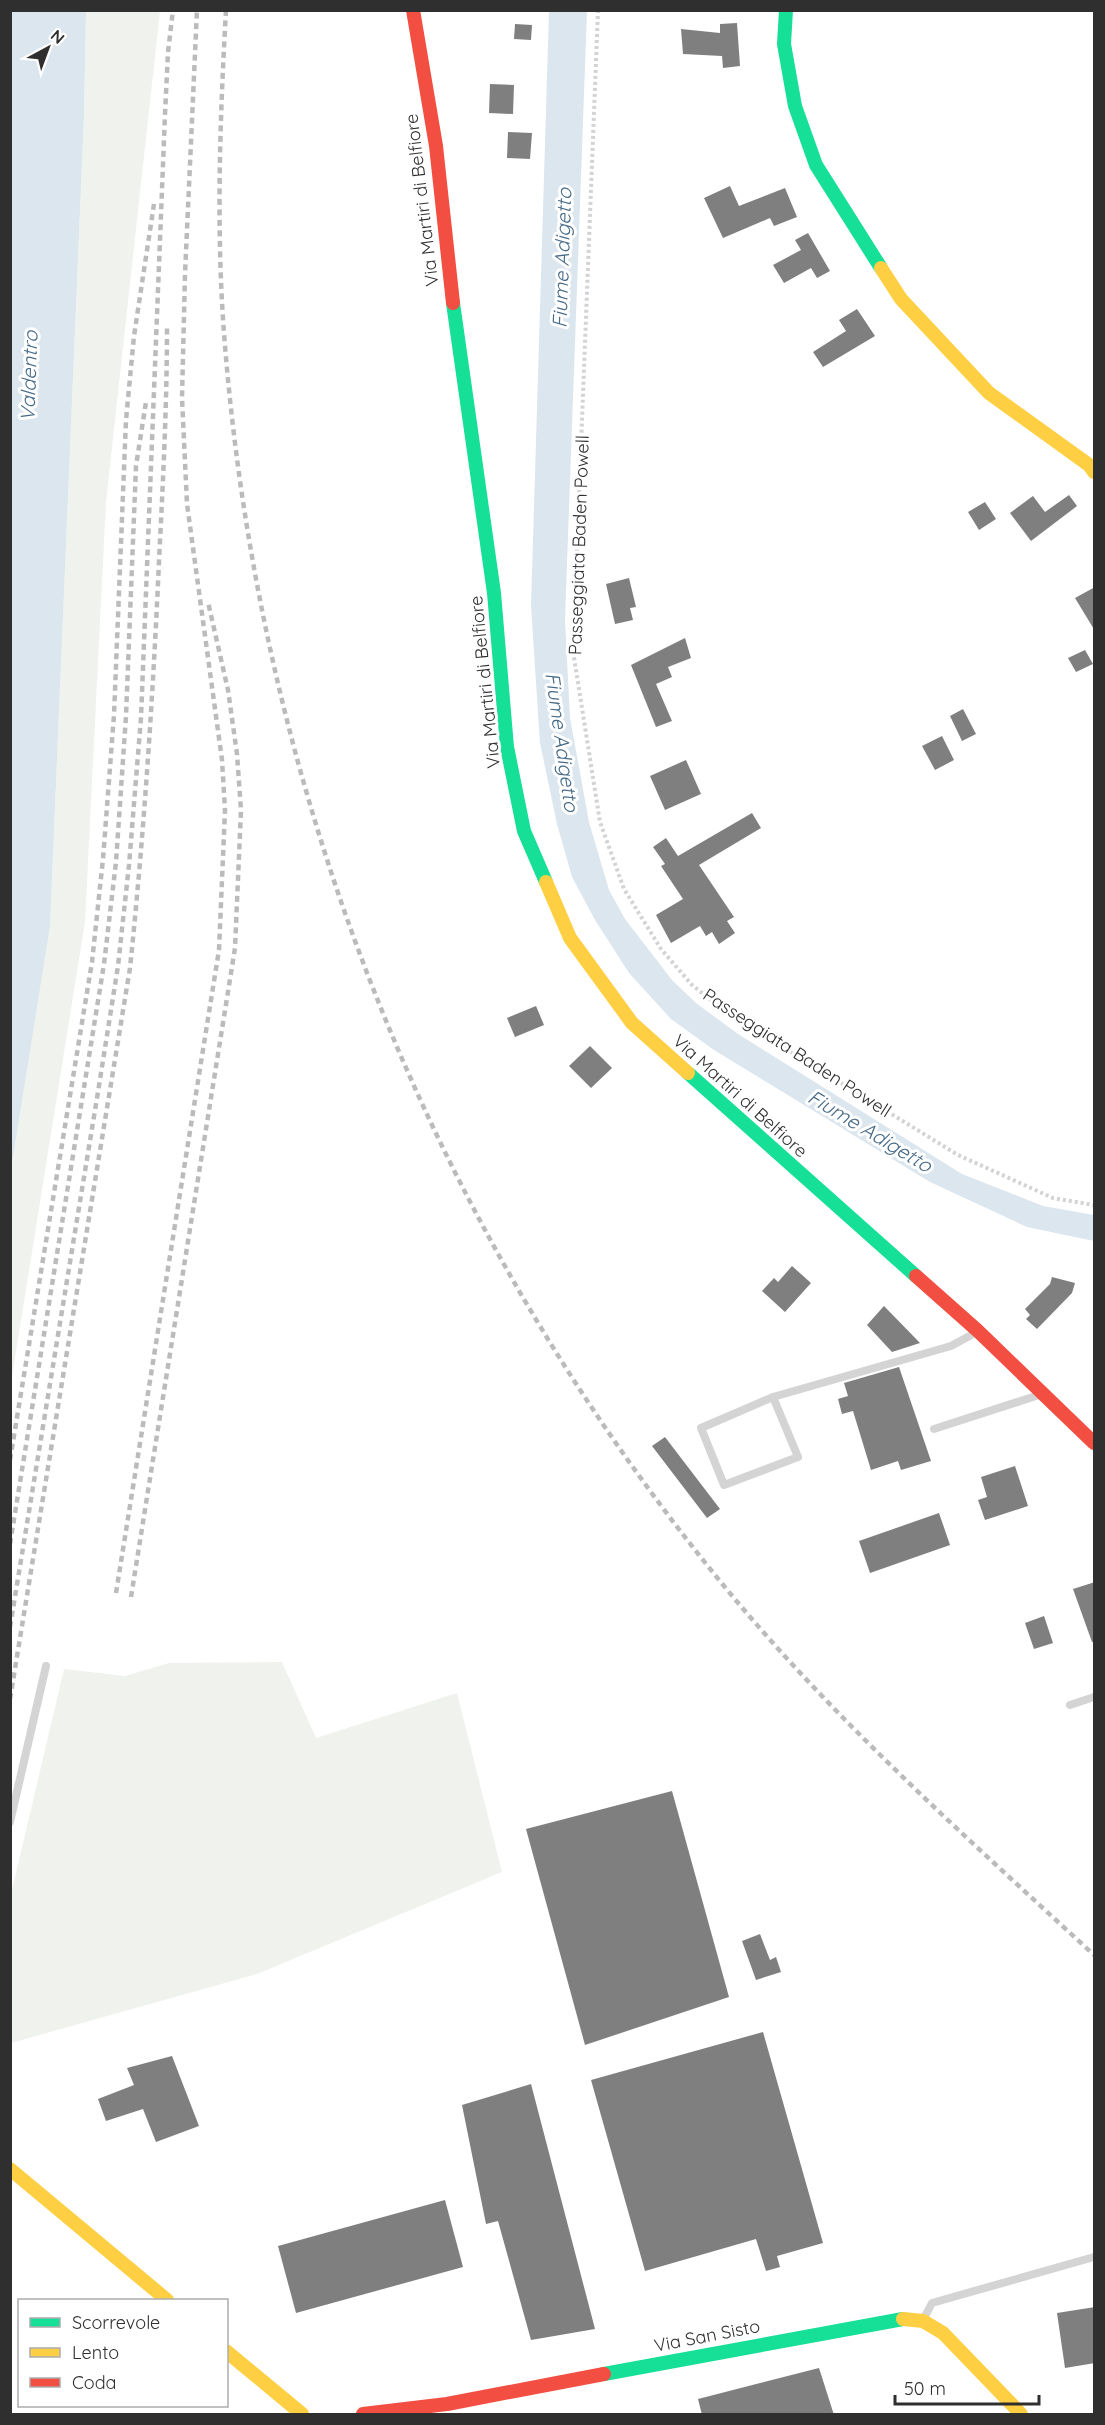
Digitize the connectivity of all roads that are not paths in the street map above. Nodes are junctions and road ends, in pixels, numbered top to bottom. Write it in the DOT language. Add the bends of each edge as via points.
graph roads {
  1 [pos="413,10"];
  2 [pos="786,10"];
  3 [pos="1095,472"];
  4 [pos="978,1331"];
  5 [pos="1042,1394"];
  6 [pos="773,1397"];
  7 [pos="934,1429"];
  8 [pos="1095,1443"];
  9 [pos="46,1666"];
  10 [pos="1095,1696"];
  11 [pos="1070,1705"];
  12 [pos="10,1822"];
  13 [pos="10,2169"];
  14 [pos="1095,2257"];
  15 [pos="165,2299"];
  16 [pos="923,2321"];
  17 [pos="228,2353"];
  18 [pos="302,2415"];
  19 [pos="363,2415"];
  20 [pos="1021,2415"];
  1 -- 4 [label="street, Via Martiri di Belfiore" via="436,146 451,290 494,593 507,747 528,842 570,938 632,1023"];
  2 -- 3 [label="street" via="784,44 795,106 816,165 901,299 989,393"];
  4 -- 5 [label="street, Via Martiri di Belfiore"];
  4 -- 6 [label="lane" via="951,1346"];
  5 -- 7 [label="lane"];
  5 -- 8 [label="street, Via Martiri di Belfiore"];
  6 -- 6 [label="lane" via="701,1428 724,1485 798,1457"];
  9 -- 12 [label="lane"];
  10 -- 11 [label="lane"];
  13 -- 15 [label="street"];
  14 -- 16 [label="lane" via="932,2303"];
  16 -- 19 [label="street, Via San Sisto" via="898,2318 447,2404"];
  16 -- 20 [label="street, Via San Sisto" via="944,2333"];
  17 -- 18 [label="street"];
}
